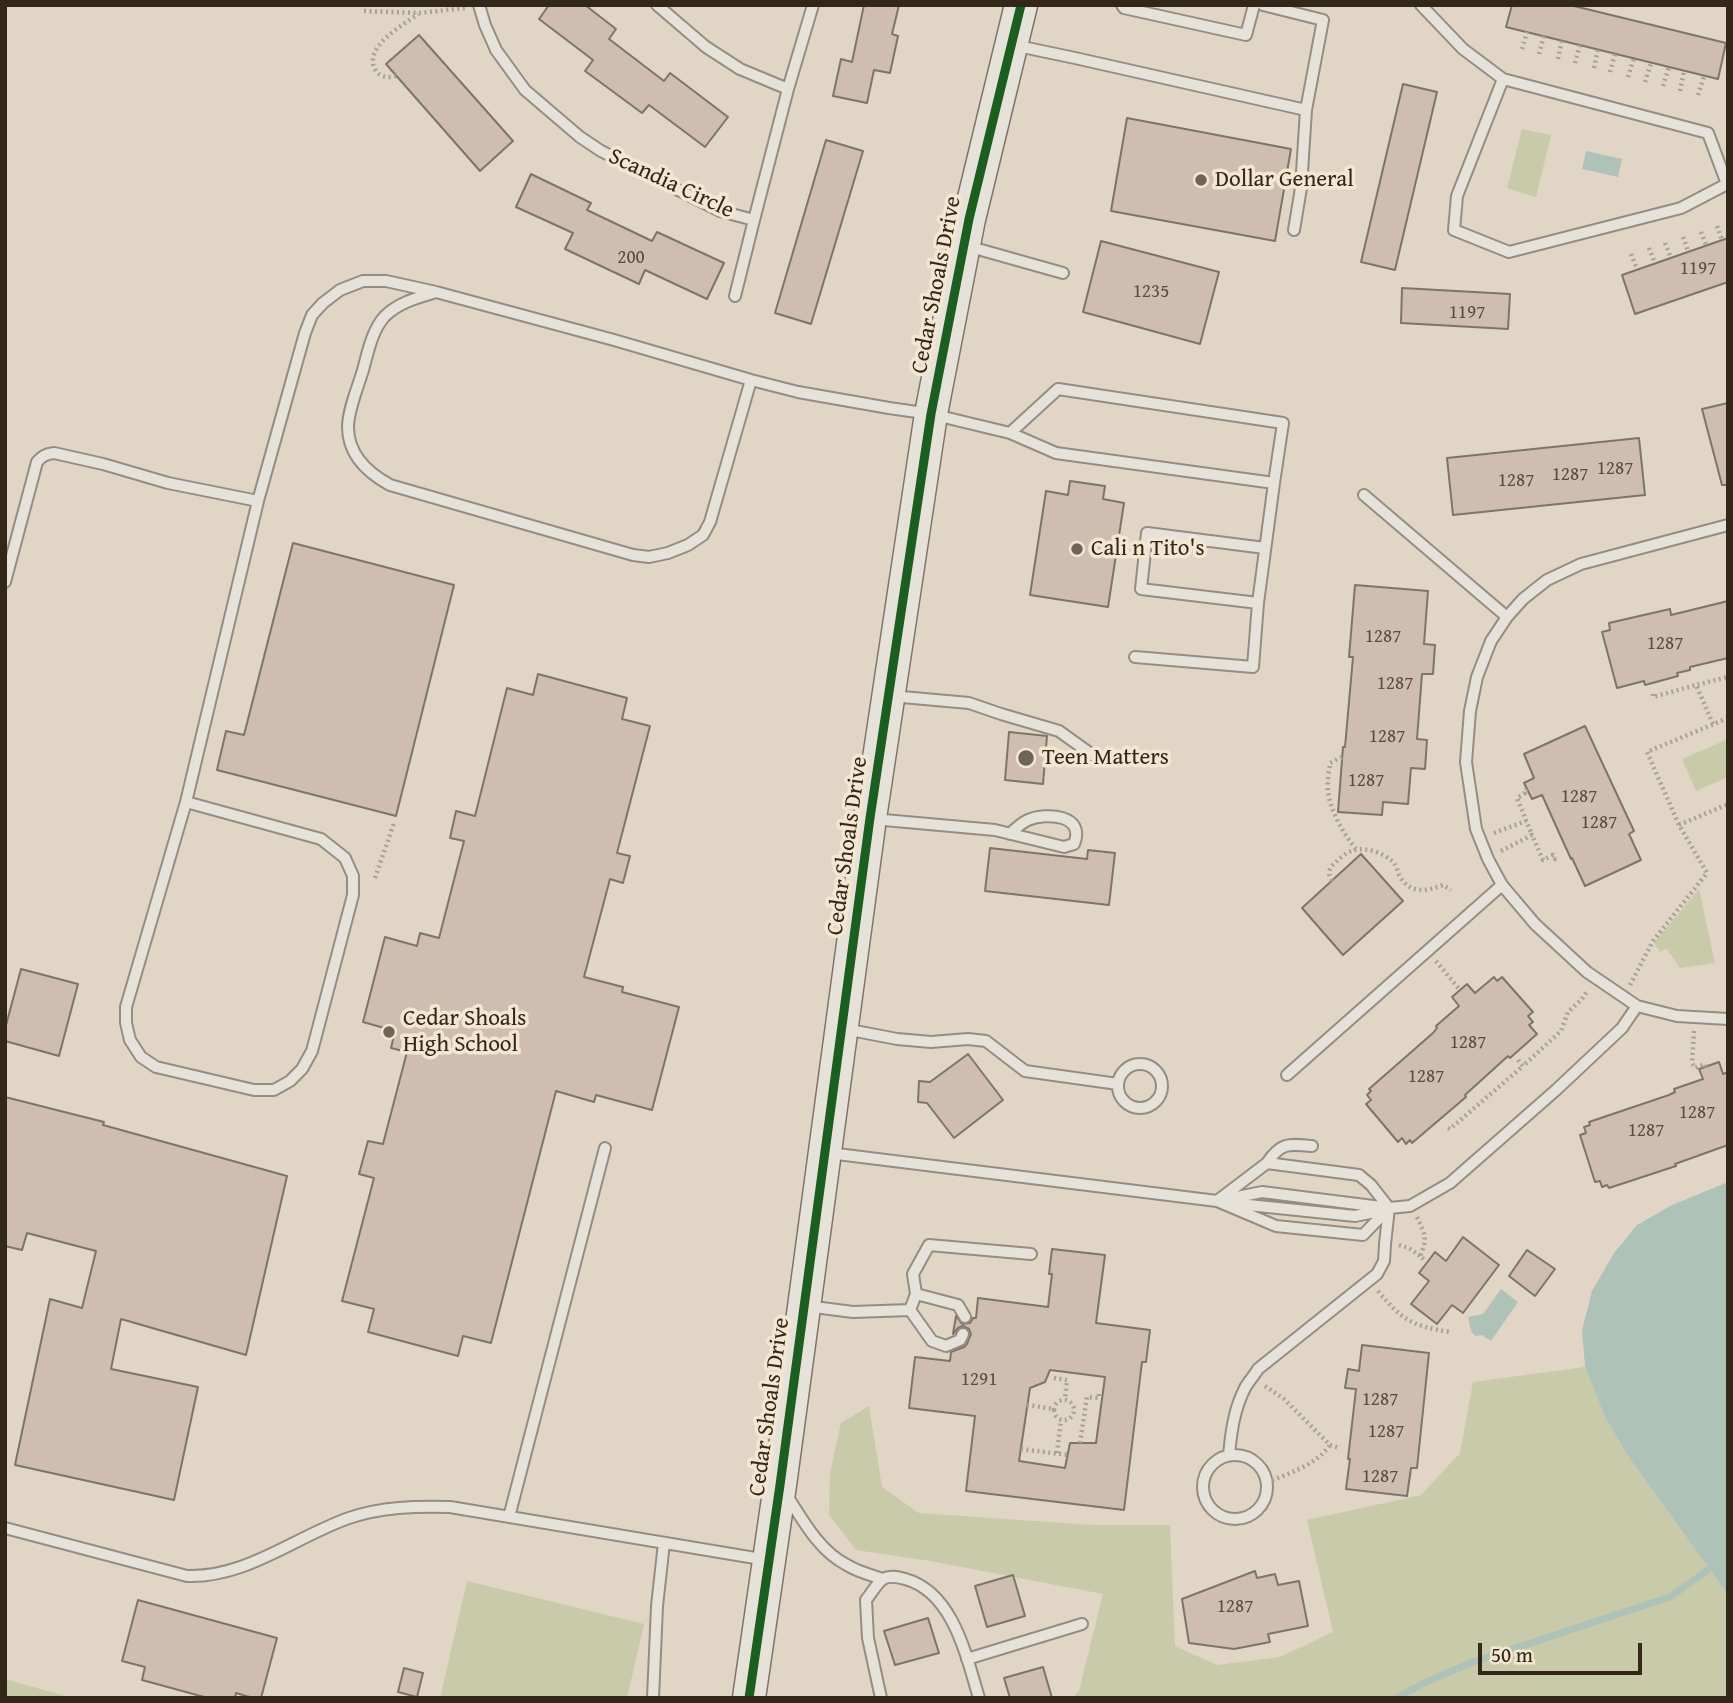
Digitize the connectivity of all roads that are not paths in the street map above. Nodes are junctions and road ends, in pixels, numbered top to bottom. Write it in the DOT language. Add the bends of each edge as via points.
graph roads {
  1 [pos="657,5"];
  2 [pos="813,5"];
  3 [pos="1021,5"];
  4 [pos="1122,5"];
  5 [pos="1254,5"];
  6 [pos="1263,5"];
  7 [pos="1421,5"];
  8 [pos="479,6"];
  9 [pos="1010,45"];
  10 [pos="1503,79"];
  11 [pos="788,89"];
  12 [pos="1306,110"];
  13 [pos="754,220"];
  14 [pos="1294,230"];
  15 [pos="964,245"];
  16 [pos="1063,273"];
  17 [pos="436,292"];
  18 [pos="735,296"];
  19 [pos="751,380"];
  20 [pos="931,414"];
  21 [pos="1010,433"];
  22 [pos="1274,483"];
  23 [pos="1364,495"];
  24 [pos="258,500"];
  25 [pos="1728,525"];
  26 [pos="1265,548"];
  27 [pos="5,582"];
  28 [pos="1258,603"];
  29 [pos="1507,617"];
  30 [pos="1135,657"];
  31 [pos="888,695"];
  32 [pos="1098,759"];
  33 [pos="186,802"];
  34 [pos="870,818"];
  35 [pos="1010,834"];
  36 [pos="1502,885"];
  37 [pos="1637,1006"];
  38 [pos="1728,1019"];
  39 [pos="842,1028"];
  40 [pos="1287,1075"];
  41 [pos="1118,1084"];
  42 [pos="1312,1146"];
  43 [pos="605,1148"];
  44 [pos="826,1152"];
  45 [pos="1267,1163"];
  46 [pos="1217,1201"];
  47 [pos="1389,1208"];
  48 [pos="1031,1254"];
  49 [pos="916,1294"];
  50 [pos="803,1306"];
  51 [pos="910,1310"];
  52 [pos="965,1317"];
  53 [pos="963,1334"];
  54 [pos="1229,1455"];
  55 [pos="780,1485"];
  56 [pos="509,1517"];
  57 [pos="5,1528"];
  58 [pos="664,1543"];
  59 [pos="769,1560"];
  60 [pos="883,1579"];
  61 [pos="1082,1624"];
  62 [pos="967,1659"];
  63 [pos="653,1698"];
  64 [pos="749,1698"];
  65 [pos="881,1698"];
  66 [pos="979,1698"];
  1 -- 11 [label="lane" via="740,69"];
  2 -- 11 [label="lane, Scandia Circle"];
  3 -- 9 [label="street, Cedar Shoals Drive"];
  4 -- 5 [label="lane" via="1246,35"];
  6 -- 12 [label="lane" via="1322,20"];
  7 -- 10 [label="lane" via="1463,49"];
  8 -- 13 [label="lane, Scandia Circle" via="496,50 525,90 580,136 720,211"];
  9 -- 12 [label="lane"];
  9 -- 15 [label="street, Cedar Shoals Drive"];
  10 -- 10 [label="lane" via="1457,196 1454,230 1509,252 1681,208 1727,184 1708,133"];
  11 -- 13 [label="lane, Scandia Circle"];
  12 -- 14 [label="lane"];
  13 -- 18 [label="lane"];
  15 -- 16 [label="lane"];
  15 -- 20 [label="street, Cedar Shoals Drive"];
  17 -- 19 [label="lane"];
  17 -- 19 [label="lane" via="399,306 384,317 373,335 348,428 360,462 390,485 633,555 668,553 703,535"];
  17 -- 24 [label="lane" via="363,281 340,290 312,315"];
  19 -- 20 [label="lane"];
  20 -- 21 [label="lane"];
  20 -- 31 [label="street, Cedar Shoals Drive"];
  21 -- 22 [label="lane" via="1056,453"];
  21 -- 22 [label="lane" via="1058,389 1283,423"];
  22 -- 26 [label="lane"];
  23 -- 29 [label="lane"];
  24 -- 27 [label="lane" via="47,454 37,462"];
  24 -- 33 [label="lane"];
  25 -- 29 [label="lane" via="1581,564 1547,580"];
  26 -- 28 [label="lane"];
  26 -- 28 [label="lane" via="1147,533 1141,589"];
  28 -- 30 [label="lane" via="1253,667"];
  29 -- 36 [label="lane" via="1491,640 1477,677 1469,711 1466,762 1474,819"];
  31 -- 32 [label="lane" via="969,703 1059,731"];
  31 -- 34 [label="street, Cedar Shoals Drive"];
  33 -- 33 [label="lane" via="126,1007 130,1040 141,1057 156,1067 254,1090 274,1090 302,1069 312,1051 353,895 353,876 345,858 321,839"];
  34 -- 35 [label="lane"];
  34 -- 39 [label="street, Cedar Shoals Drive"];
  35 -- 35 [label="lane" via="1064,847 1074,844 1076,838 1073,824 1064,818 1028,820"];
  36 -- 37 [label="lane" via="1535,924 1587,972"];
  36 -- 40 [label="lane"];
  37 -- 38 [label="lane" via="1677,1016"];
  37 -- 47 [label="lane" via="1622,1028 1450,1184 1410,1206"];
  39 -- 41 [label="lane" via="897,1039 986,1041 1025,1071"];
  39 -- 44 [label="street, Cedar Shoals Drive"];
  41 -- 41 [label="lane" via="1120,1096 1137,1108 1157,1101 1162,1087 1158,1073 1139,1064 1126,1069"];
  42 -- 45 [label="lane" via="1290,1144 1276,1150"];
  43 -- 56 [label="lane"];
  44 -- 46 [label="lane"];
  44 -- 50 [label="street, Cedar Shoals Drive"];
  45 -- 46 [label="lane"];
  45 -- 47 [label="lane" via="1359,1175"];
  46 -- 47 [label="lane" via="1262,1192"];
  46 -- 47 [label="lane" via="1276,1226 1363,1235"];
  47 -- 54 [label="lane" via="1384,1261 1377,1274 1258,1369 1237,1411"];
  48 -- 49 [label="lane" via="929,1245 913,1274"];
  49 -- 51 [label="lane"];
  49 -- 52 [label="lane" via="958,1305"];
  50 -- 51 [label="lane" via="853,1312"];
  50 -- 55 [label="street, Cedar Shoals Drive"];
  51 -- 53 [label="lane" via="932,1341 946,1346"];
  54 -- 54 [label="lane" via="1209,1469 1204,1479 1205,1498 1220,1516 1245,1519 1266,1499 1266,1476 1249,1458"];
  55 -- 59 [label="street, Cedar Shoals Drive"];
  55 -- 60 [label="lane" via="807,1528 834,1557"];
  56 -- 57 [label="lane" via="424,1506 372,1512 348,1518 235,1569 205,1576 187,1576"];
  56 -- 58 [label="lane"];
  58 -- 59 [label="lane"];
  58 -- 63 [label="lane"];
  59 -- 64 [label="street, Cedar Shoals Drive"];
  60 -- 62 [label="lane" via="895,1576 914,1581 934,1594 951,1617"];
  60 -- 65 [label="lane" via="866,1600 868,1638"];
  61 -- 62 [label="lane"];
  62 -- 66 [label="lane"];
}
